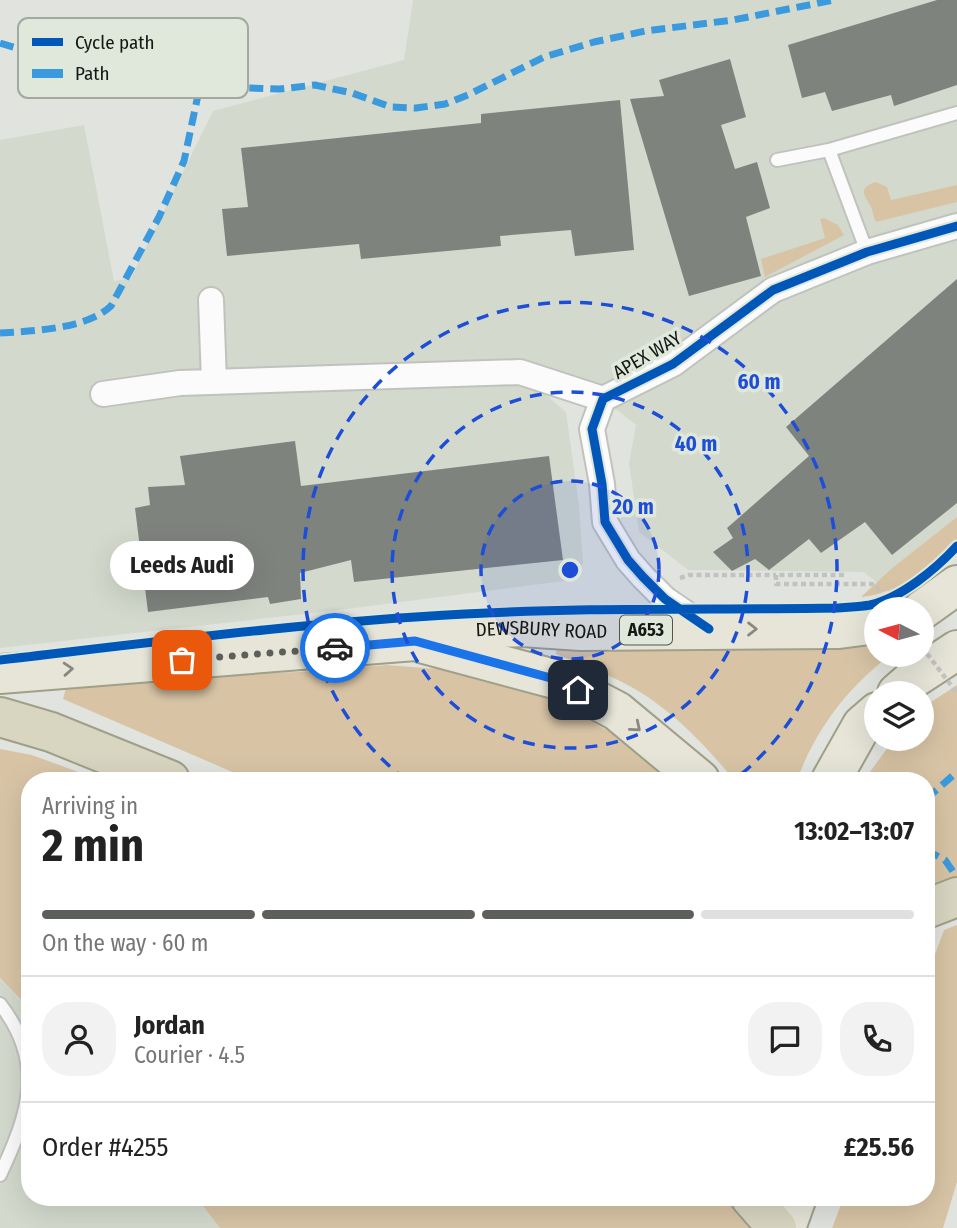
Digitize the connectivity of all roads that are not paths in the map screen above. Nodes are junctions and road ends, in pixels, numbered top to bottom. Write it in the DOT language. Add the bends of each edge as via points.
graph roads {
  1 [pos="957,113"];
  2 [pos="829,150"];
  3 [pos="777,160"];
  4 [pos="957,226"];
  5 [pos="867,252"];
  6 [pos="211,300"];
  7 [pos="214,382"];
  8 [pos="103,394"];
  9 [pos="603,399"];
  10 [pos="957,585"];
  11 [pos="923,597"];
  12 [pos="864,619"];
  13 [pos="709,629"];
  14 [pos="415,641"];
  15 [pos="957,650"];
  16 [pos="0,674"];
  17 [pos="911,681"];
  18 [pos="0,718"];
  19 [pos="864,723"];
  20 [pos="51,732"];
  21 [pos="124,772"];
  22 [pos="150,772"];
  23 [pos="690,772"];
  24 [pos="836,772"];
  25 [pos="957,897"];
  26 [pos="935,906"];
  27 [pos="0,1004"];
  28 [pos="21,1036"];
  29 [pos="21,1130"];
  30 [pos="0,1175"];
  31 [pos="758,1206"];
  32 [pos="794,1206"];
  33 [pos="777,1228"];
  34 [pos="786,1228"];
  1 -- 2 [label="lane"];
  2 -- 3 [label="lane"];
  2 -- 5 [label="lane"];
  4 -- 5 [label="street, APEX WAY"];
  5 -- 9 [label="street, APEX WAY" via="772,290 673,364"];
  6 -- 7 [label="street"];
  7 -- 8 [label="street, APEX WAY"];
  7 -- 9 [label="street, APEX WAY" via="520,372"];
  9 -- 13 [label="street, APEX WAY" via="592,429 605,522 643,577"];
  10 -- 11 [label="main road, A653"];
  13 -- 12 [label="main road, DEWSBURY ROAD / A653, one-way" via="839,629"];
  13 -- 14 [label="main road, DEWSBURY ROAD / A653" via="522,627"];
  16 -- 14 [label="main road, DEWSBURY ROAD / A653, one-way"];
  14 -- 23 [label="main road, A653, one-way" via="558,680 617,711"];
  15 -- 17 [label="main road"];
  18 -- 20 [label="highway"];
  19 -- 24 [label="main road"];
  20 -- 21 [label="highway"];
  20 -- 22 [label="highway"];
  25 -- 26 [label="highway"];
  27 -- 28 [label="lane"];
  29 -- 30 [label="lane"];
  31 -- 33 [label="highway"];
  32 -- 34 [label="main road"];
}
